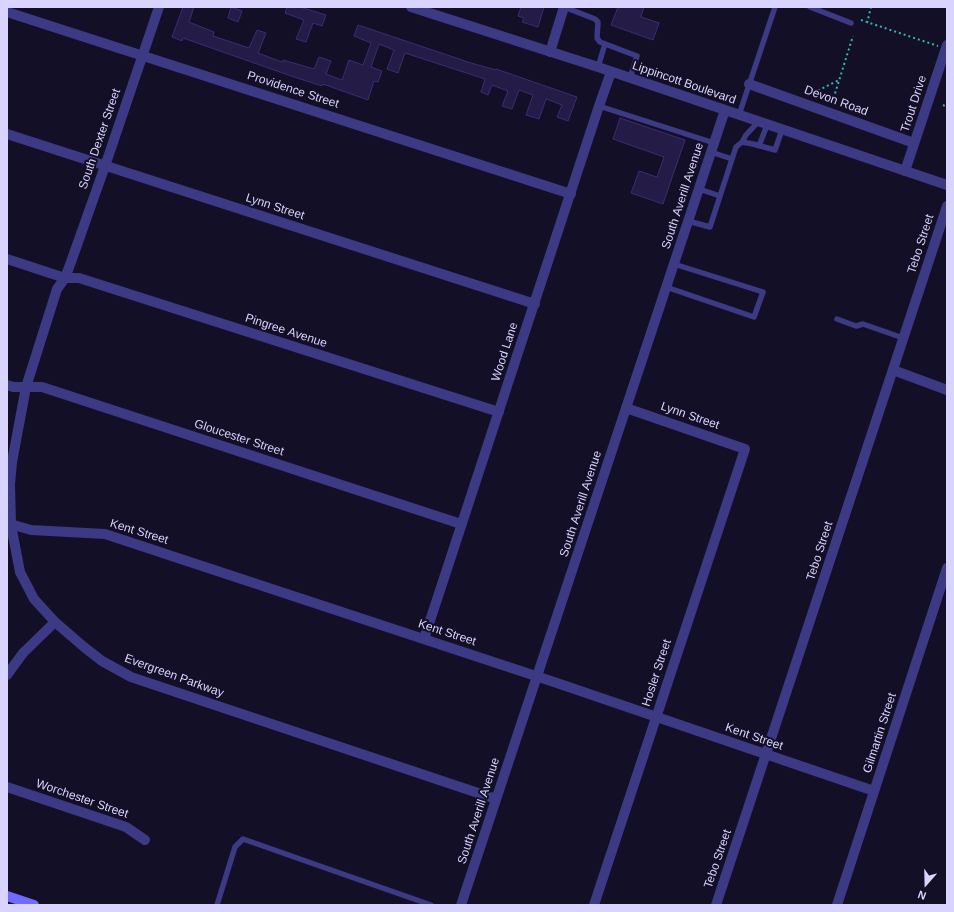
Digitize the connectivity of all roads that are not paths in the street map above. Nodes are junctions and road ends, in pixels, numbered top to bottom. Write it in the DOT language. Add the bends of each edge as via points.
graph roads {
  1 [pos="159,7"];
  2 [pos="411,7"];
  3 [pos="564,7"];
  4 [pos="775,7"];
  5 [pos="810,7"];
  6 [pos="7,12"];
  7 [pos="851,22"];
  8 [pos="605,44"];
  9 [pos="943,46"];
  10 [pos="550,52"];
  11 [pos="142,55"];
  12 [pos="598,67"];
  13 [pos="611,72"];
  14 [pos="630,78"];
  15 [pos="749,84"];
  16 [pos="599,106"];
  17 [pos="725,110"];
  18 [pos="739,115"];
  19 [pos="762,123"];
  20 [pos="782,130"];
  21 [pos="7,134"];
  22 [pos="742,142"];
  23 [pos="914,143"];
  24 [pos="759,146"];
  25 [pos="713,147"];
  26 [pos="732,159"];
  27 [pos="105,166"];
  28 [pos="905,171"];
  29 [pos="947,185"];
  30 [pos="699,190"];
  31 [pos="571,194"];
  32 [pos="720,196"];
  33 [pos="947,206"];
  34 [pos="688,221"];
  35 [pos="7,259"];
  36 [pos="674,264"];
  37 [pos="65,278"];
  38 [pos="666,287"];
  39 [pos="535,304"];
  40 [pos="837,319"];
  41 [pos="903,338"];
  42 [pos="893,370"];
  43 [pos="7,385"];
  44 [pos="26,387"];
  45 [pos="947,390"];
  46 [pos="626,408"];
  47 [pos="499,412"];
  48 [pos="745,449"];
  49 [pos="9,524"];
  50 [pos="461,524"];
  51 [pos="947,568"];
  52 [pos="55,622"];
  53 [pos="424,640"];
  54 [pos="7,676"];
  55 [pos="537,676"];
  56 [pos="656,716"];
  57 [pos="767,755"];
  58 [pos="7,787"];
  59 [pos="874,791"];
  60 [pos="496,799"];
  61 [pos="145,840"];
  62 [pos="7,896"];
  63 [pos="34,905"];
  64 [pos="217,905"];
  65 [pos="431,905"];
  66 [pos="461,905"];
  67 [pos="594,905"];
  68 [pos="716,905"];
  69 [pos="837,905"];
  1 -- 11 [label="street, South Dexter Street"];
  2 -- 10 [label="street, Lippincott Boulevard"];
  3 -- 8 [label="lane" via="595,19 598,22 597,38"];
  3 -- 10 [label="street"];
  4 -- 15 [label="lane"];
  5 -- 7 [label="lane"];
  6 -- 11 [label="street, Providence Street"];
  8 -- 12 [label="lane"];
  8 -- 14 [label="lane" via="637,56"];
  9 -- 23 [label="street, Trout Drive"];
  10 -- 12 [label="street, Lippincott Boulevard"];
  11 -- 27 [label="street, South Dexter Street"];
  11 -- 31 [label="street, Providence Street"];
  12 -- 13 [label="street, Lippincott Boulevard"];
  13 -- 14 [label="street, Lippincott Boulevard"];
  13 -- 16 [label="street, Wood Lane"];
  14 -- 17 [label="street, Lippincott Boulevard"];
  15 -- 18 [label="lane"];
  15 -- 23 [label="street, Devon Road"];
  16 -- 25 [label="lane"];
  16 -- 31 [label="street, Wood Lane"];
  17 -- 18 [label="street, Lippincott Boulevard"];
  17 -- 25 [label="street, South Averill Avenue"];
  18 -- 19 [label="street, Lippincott Boulevard"];
  19 -- 20 [label="street, Lippincott Boulevard"];
  19 -- 22 [label="lane" via="746,135"];
  19 -- 24 [label="lane"];
  20 -- 24 [label="lane" via="775,150"];
  20 -- 28 [label="street, Lippincott Boulevard"];
  21 -- 27 [label="street, Lynn Street"];
  22 -- 24 [label="lane"];
  22 -- 26 [label="lane" via="736,147"];
  23 -- 28 [label="street, Trout Drive"];
  25 -- 26 [label="lane"];
  25 -- 30 [label="street, South Averill Avenue"];
  26 -- 32 [label="lane"];
  27 -- 37 [label="street, South Dexter Street"];
  27 -- 39 [label="street, Lynn Street"];
  28 -- 29 [label="street, Lippincott Boulevard"];
  30 -- 32 [label="lane"];
  30 -- 34 [label="street, South Averill Avenue"];
  31 -- 39 [label="street, Wood Lane"];
  32 -- 34 [label="lane" via="710,227"];
  33 -- 41 [label="street, Tebo Street"];
  34 -- 36 [label="street, South Averill Avenue"];
  35 -- 37 [label="street"];
  36 -- 38 [label="street, South Averill Avenue"];
  36 -- 38 [label="lane" via="763,292 761,298 754,317"];
  37 -- 44 [label="street, Evergreen Parkway" via="57,289"];
  37 -- 47 [label="street, Pingree Avenue" via="79,278"];
  38 -- 46 [label="street, South Averill Avenue"];
  39 -- 47 [label="street, Wood Lane"];
  40 -- 41 [label="lane" via="856,326 863,324"];
  41 -- 42 [label="street, Tebo Street"];
  42 -- 45 [label="street"];
  42 -- 57 [label="street, Tebo Street"];
  43 -- 44 [label="street, Gloucester Street"];
  44 -- 49 [label="street, Evergreen Parkway" via="12,462"];
  44 -- 50 [label="street, Gloucester Street" via="42,387"];
  46 -- 48 [label="street, Lynn Street"];
  46 -- 55 [label="street, South Averill Avenue"];
  47 -- 50 [label="street, Wood Lane"];
  48 -- 56 [label="street, Hosler Street"];
  49 -- 52 [label="street, Evergreen Parkway" via="20,572 34,600"];
  49 -- 53 [label="street, Kent Street" via="31,530 105,534"];
  50 -- 53 [label="street, Wood Lane"];
  51 -- 59 [label="street, Gilmartin Street"];
  52 -- 54 [label="street" via="23,653"];
  52 -- 60 [label="street, Evergreen Parkway" via="102,661 131,677"];
  53 -- 55 [label="street, Kent Street"];
  55 -- 56 [label="street, Kent Street"];
  55 -- 60 [label="street, South Averill Avenue"];
  56 -- 57 [label="street, Kent Street"];
  56 -- 67 [label="street, Hosler Street"];
  57 -- 59 [label="street, Kent Street"];
  57 -- 68 [label="street, Tebo Street"];
  58 -- 61 [label="street, Worchester Street" via="126,827"];
  59 -- 69 [label="street, Gilmartin Street"];
  60 -- 66 [label="street, South Averill Avenue"];
  62 -- 63 [label="main road"];
  64 -- 65 [label="lane" via="235,847 243,839"];
}
